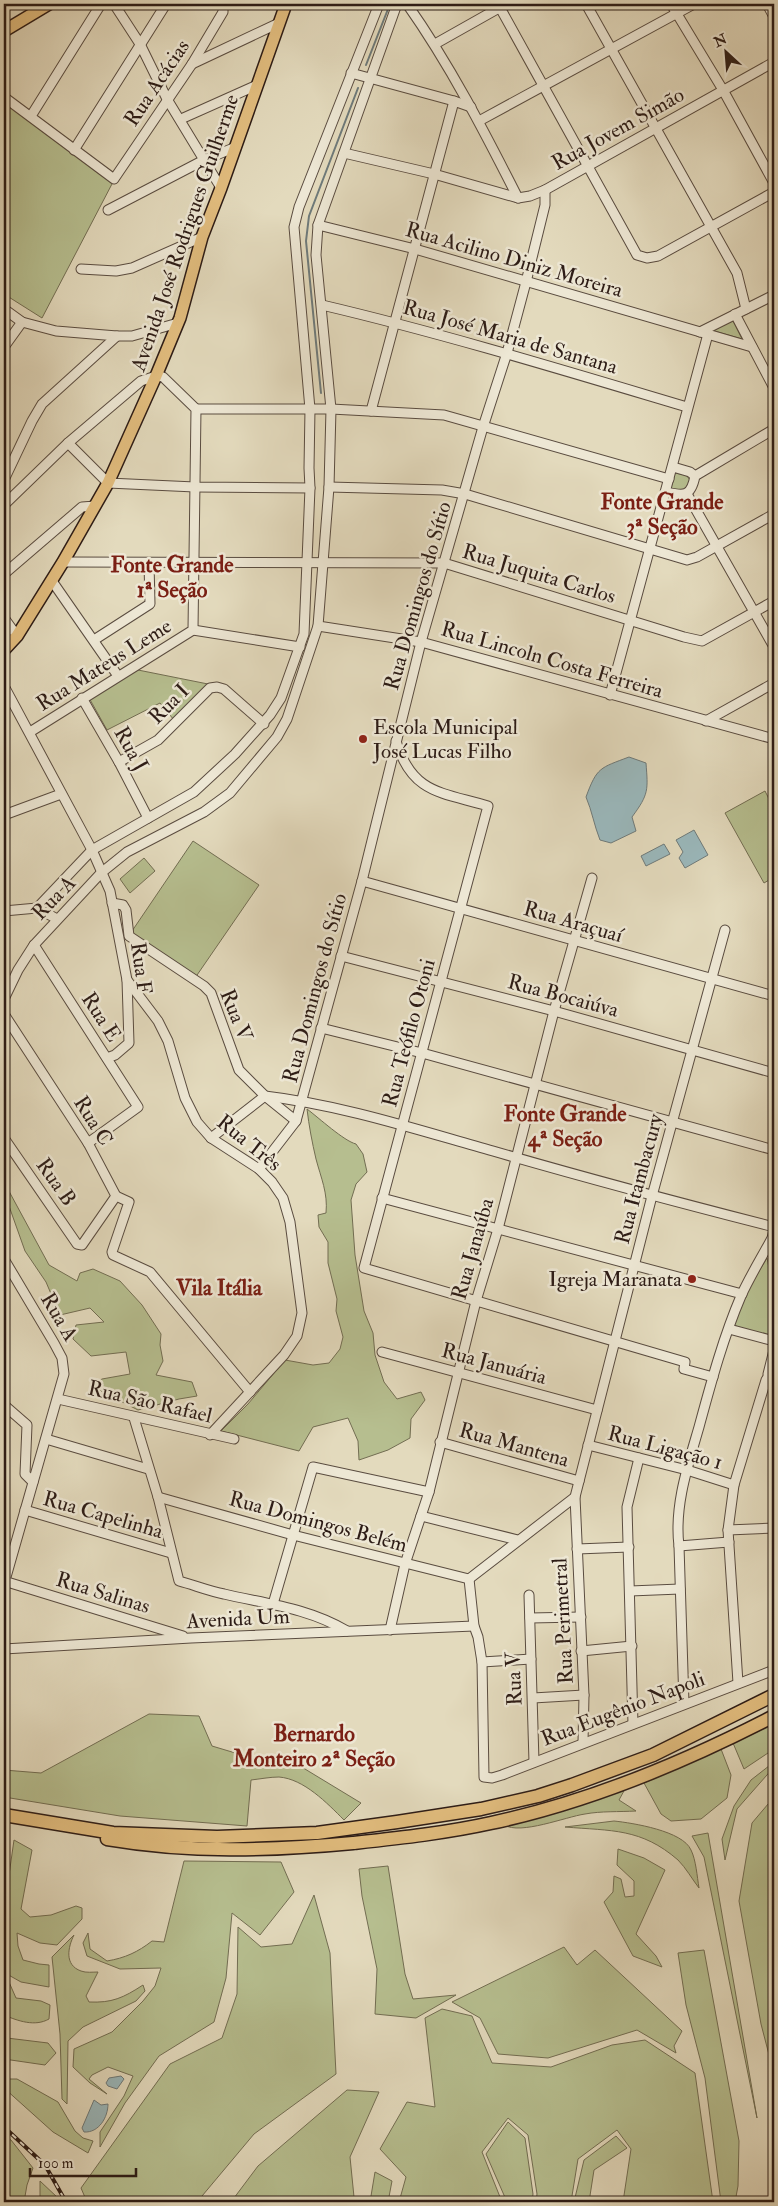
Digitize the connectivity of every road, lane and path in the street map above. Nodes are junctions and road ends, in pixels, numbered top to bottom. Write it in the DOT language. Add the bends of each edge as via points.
graph roads {
  1 [pos="49,4"];
  2 [pos="101,4"];
  3 [pos="114,4"];
  4 [pos="166,4"];
  5 [pos="223,4"];
  6 [pos="286,4"];
  7 [pos="379,4"];
  8 [pos="397,4"];
  9 [pos="407,4"];
  10 [pos="586,4"];
  11 [pos="671,4"];
  12 [pos="694,4"];
  13 [pos="767,4"];
  14 [pos="501,5"];
  15 [pos="676,13"];
  16 [pos="774,17"];
  17 [pos="279,23"];
  18 [pos="4,31"];
  19 [pos="140,44"];
  20 [pos="435,44"];
  21 [pos="612,48"];
  22 [pos="774,62"];
  23 [pos="192,64"];
  24 [pos="351,73"];
  25 [pos="371,78"];
  26 [pos="258,85"];
  27 [pos="542,85"];
  28 [pos="723,90"];
  29 [pos="4,97"];
  30 [pos="167,99"];
  31 [pos="454,101"];
  32 [pos="472,107"];
  33 [pos="30,116"];
  34 [pos="181,119"];
  35 [pos="479,121"];
  36 [pos="655,127"];
  37 [pos="236,147"];
  38 [pos="74,150"];
  39 [pos="344,153"];
  40 [pos="204,160"];
  41 [pos="586,166"];
  42 [pos="434,174"];
  43 [pos="774,183"];
  44 [pos="221,188"];
  45 [pos="545,190"];
  46 [pos="774,192"];
  47 [pos="518,198"];
  48 [pos="108,210"];
  49 [pos="318,225"];
  50 [pos="712,228"];
  51 [pos="202,237"];
  52 [pos="415,250"];
  53 [pos="81,269"];
  54 [pos="526,282"];
  55 [pos="774,295"];
  56 [pos="322,305"];
  57 [pos="4,309"];
  58 [pos="746,309"];
  59 [pos="735,314"];
  60 [pos="22,322"];
  61 [pos="395,322"];
  62 [pos="178,323"];
  63 [pos="704,333"];
  64 [pos="117,336"];
  65 [pos="752,346"];
  66 [pos="4,347"];
  67 [pos="507,353"];
  68 [pos="156,376"];
  69 [pos="774,388"];
  70 [pos="688,407"];
  71 [pos="196,409"];
  72 [pos="310,409"];
  73 [pos="331,409"];
  74 [pos="371,411"];
  75 [pos="483,427"];
  76 [pos="774,429"];
  77 [pos="68,443"];
  78 [pos="673,467"];
  79 [pos="695,476"];
  80 [pos="669,478"];
  81 [pos="4,480"];
  82 [pos="108,482"];
  83 [pos="195,487"];
  84 [pos="328,487"];
  85 [pos="310,488"];
  86 [pos="666,492"];
  87 [pos="465,494"];
  88 [pos="686,494"];
  89 [pos="4,505"];
  90 [pos="95,506"];
  91 [pos="774,514"];
  92 [pos="717,546"];
  93 [pos="649,548"];
  94 [pos="323,561"];
  95 [pos="63,562"];
  96 [pos="308,562"];
  97 [pos="148,563"];
  98 [pos="194,563"];
  99 [pos="444,563"];
  100 [pos="4,574"];
  101 [pos="52,581"];
  102 [pos="774,601"];
  103 [pos="755,612"];
  104 [pos="4,618"];
  105 [pos="628,620"];
  106 [pos="318,626"];
  107 [pos="193,630"];
  108 [pos="17,636"];
  109 [pos="94,640"];
  110 [pos="421,642"];
  111 [pos="300,647"];
  112 [pos="774,647"];
  113 [pos="4,650"];
  114 [pos="118,676"];
  115 [pos="774,683"];
  116 [pos="4,686"];
  117 [pos="610,695"];
  118 [pos="82,698"];
  119 [pos="706,721"];
  120 [pos="264,724"];
  121 [pos="30,732"];
  122 [pos="774,738"];
  123 [pos="396,741"];
  124 [pos="119,762"];
  125 [pos="61,794"];
  126 [pos="4,814"];
  127 [pos="148,818"];
  128 [pos="92,850"];
  129 [pos="102,874"];
  130 [pos="592,878"];
  131 [pos="362,881"];
  132 [pos="112,903"];
  133 [pos="36,908"];
  134 [pos="461,909"];
  135 [pos="7,910"];
  136 [pos="4,919"];
  137 [pos="57,919"];
  138 [pos="725,930"];
  139 [pos="574,940"];
  140 [pos="34,945"];
  141 [pos="341,956"];
  142 [pos="710,979"];
  143 [pos="127,980"];
  144 [pos="441,981"];
  145 [pos="774,996"];
  146 [pos="4,999"];
  147 [pos="554,1011"];
  148 [pos="4,1014"];
  149 [pos="321,1028"];
  150 [pos="692,1050"];
  151 [pos="422,1053"];
  152 [pos="107,1058"];
  153 [pos="774,1073"];
  154 [pos="536,1085"];
  155 [pos="265,1096"];
  156 [pos="302,1100"];
  157 [pos="296,1122"];
  158 [pos="672,1123"];
  159 [pos="402,1125"];
  160 [pos="4,1138"];
  161 [pos="211,1138"];
  162 [pos="88,1143"];
  163 [pos="774,1150"];
  164 [pos="516,1158"];
  165 [pos="259,1169"];
  166 [pos="116,1196"];
  167 [pos="652,1196"];
  168 [pos="382,1198"];
  169 [pos="498,1229"];
  170 [pos="774,1232"];
  171 [pos="774,1254"];
  172 [pos="4,1259"];
  173 [pos="634,1266"];
  174 [pos="742,1294"];
  175 [pos="476,1301"];
  176 [pos="729,1329"];
  177 [pos="615,1340"];
  178 [pos="774,1341"];
  179 [pos="774,1350"];
  180 [pos="382,1352"];
  181 [pos="774,1368"];
  182 [pos="459,1374"];
  183 [pos="713,1377"];
  184 [pos="766,1380"];
  185 [pos="250,1392"];
  186 [pos="58,1399"];
  187 [pos="4,1405"];
  188 [pos="597,1410"];
  189 [pos="134,1418"];
  190 [pos="210,1434"];
  191 [pos="46,1439"];
  192 [pos="234,1439"];
  193 [pos="440,1442"];
  194 [pos="588,1445"];
  195 [pos="640,1458"];
  196 [pos="148,1468"];
  197 [pos="687,1470"];
  198 [pos="579,1481"];
  199 [pos="33,1482"];
  200 [pos="734,1485"];
  201 [pos="429,1492"];
  202 [pos="158,1497"];
  203 [pos="576,1497"];
  204 [pos="25,1510"];
  205 [pos="422,1516"];
  206 [pos="774,1528"];
  207 [pos="728,1530"];
  208 [pos="293,1535"];
  209 [pos="518,1540"];
  210 [pos="729,1542"];
  211 [pos="679,1546"];
  212 [pos="629,1547"];
  213 [pos="577,1549"];
  214 [pos="171,1553"];
  215 [pos="405,1564"];
  216 [pos="4,1578"];
  217 [pos="469,1579"];
  218 [pos="680,1589"];
  219 [pos="630,1592"];
  220 [pos="529,1595"];
  221 [pos="273,1604"];
  222 [pos="581,1617"];
  223 [pos="530,1618"];
  224 [pos="474,1626"];
  225 [pos="390,1630"];
  226 [pos="347,1631"];
  227 [pos="190,1638"];
  228 [pos="632,1646"];
  229 [pos="4,1649"];
  230 [pos="581,1651"];
  231 [pos="531,1660"];
  232 [pos="482,1662"];
  233 [pos="774,1670"];
  234 [pos="738,1684"];
  235 [pos="584,1695"];
  236 [pos="774,1695"];
  237 [pos="533,1698"];
  238 [pos="684,1704"];
  239 [pos="774,1716"];
  240 [pos="633,1724"];
  241 [pos="583,1743"];
  242 [pos="534,1762"];
  243 [pos="4,1814"];
  244 [pos="4,1822"];
  1 -- 18 [label="main road"];
  2 -- 33 [label="street"];
  3 -- 19 [label="street"];
  4 -- 19 [label="street"];
  5 -- 23 [label="street, Rua Acácias" via="223,12"];
  6 -- 17 [label="main road, Avenida José Rodrigues Guilherme"];
  7 -- 24 [label="street"];
  8 -- 25 [label="street, Rua A"];
  9 -- 20 [label="street"];
  10 -- 21 [label="street"];
  11 -- 15 [label="street"];
  12 -- 15 [label="street"];
  13 -- 16 [label="street"];
  14 -- 20 [label="street"];
  14 -- 27 [label="street"];
  15 -- 21 [label="street"];
  15 -- 28 [label="street"];
  17 -- 23 [label="street"];
  17 -- 26 [label="main road, Avenida José Rodrigues Guilherme"];
  19 -- 30 [label="street"];
  19 -- 38 [label="street"];
  20 -- 32 [label="street"];
  21 -- 27 [label="street"];
  21 -- 36 [label="street"];
  22 -- 28 [label="street, Rua Jovem Simão"];
  23 -- 30 [label="street, Rua Acácias"];
  24 -- 25 [label="street"];
  24 -- 72 [label="street" via="299,207 294,228"];
  25 -- 31 [label="street"];
  25 -- 39 [label="street, Rua A"];
  26 -- 34 [label="street"];
  26 -- 37 [label="main road, Avenida José Rodrigues Guilherme"];
  27 -- 35 [label="street"];
  27 -- 41 [label="street"];
  28 -- 36 [label="street, Rua Jovem Simão"];
  28 -- 43 [label="street"];
  29 -- 33 [label="street"];
  30 -- 34 [label="street"];
  30 -- 38 [label="street, Rua Acácias" via="114,179"];
  31 -- 32 [label="street"];
  31 -- 42 [label="street"];
  32 -- 35 [label="street"];
  33 -- 38 [label="street"];
  34 -- 40 [label="street"];
  35 -- 47 [label="street"];
  36 -- 41 [label="street, Rua Jovem Simão"];
  36 -- 50 [label="street"];
  37 -- 40 [label="street"];
  37 -- 44 [label="main road, Avenida José Rodrigues Guilherme"];
  39 -- 42 [label="street"];
  39 -- 49 [label="street, Rua A"];
  40 -- 44 [label="street"];
  40 -- 48 [label="street"];
  41 -- 45 [label="street, Rua Jovem Simão"];
  41 -- 50 [label="street" via="637,255 647,258 658,256"];
  42 -- 47 [label="street"];
  42 -- 52 [label="street"];
  44 -- 51 [label="main road, Avenida José Rodrigues Guilherme"];
  45 -- 47 [label="street, Rua Jovem Simão"];
  45 -- 54 [label="street, Rua Domingos do Sítio" via="545,205"];
  46 -- 50 [label="street"];
  49 -- 52 [label="street, Rua Acilino Diniz Moreira"];
  49 -- 56 [label="street, Rua A" via="316,255"];
  50 -- 58 [label="street" via="737,273"];
  51 -- 53 [label="street" via="132,268 116,271"];
  51 -- 62 [label="main road, Avenida José Rodrigues Guilherme"];
  52 -- 54 [label="street, Rua Acilino Diniz Moreira"];
  52 -- 61 [label="street"];
  54 -- 63 [label="street, Rua Acilino Diniz Moreira"];
  54 -- 67 [label="street, Rua Domingos do Sítio"];
  55 -- 58 [label="street"];
  56 -- 61 [label="street, Rua José Maria de Santana"];
  56 -- 73 [label="street, Rua A"];
  57 -- 60 [label="street"];
  58 -- 59 [label="street"];
  59 -- 63 [label="street"];
  59 -- 65 [label="street"];
  60 -- 64 [label="street" via="56,331"];
  60 -- 66 [label="street"];
  61 -- 67 [label="street, Rua José Maria de Santana"];
  61 -- 74 [label="street"];
  62 -- 64 [label="street" via="132,336"];
  62 -- 68 [label="main road, Avenida José Rodrigues Guilherme"];
  63 -- 65 [label="street, Rua Acilino Diniz Moreira"];
  63 -- 70 [label="street"];
  64 -- 81 [label="street" via="42,404"];
  65 -- 69 [label="street"];
  67 -- 70 [label="street, Rua José Maria de Santana"];
  67 -- 75 [label="street, Rua Domingos do Sítio"];
  68 -- 71 [label="street" via="163,377"];
  68 -- 77 [label="street" via="141,381"];
  68 -- 82 [label="main road, Avenida José Rodrigues Guilherme"];
  70 -- 78 [label="street"];
  71 -- 72 [label="street"];
  71 -- 83 [label="street, Rua Mateus Leme"];
  72 -- 73 [label="street"];
  72 -- 85 [label="street"];
  73 -- 74 [label="street"];
  73 -- 84 [label="street, Rua A"];
  74 -- 75 [label="street" via="444,415"];
  75 -- 80 [label="street"];
  75 -- 87 [label="street, Rua Domingos do Sítio"];
  76 -- 79 [label="street"];
  77 -- 82 [label="street"];
  77 -- 89 [label="street"];
  78 -- 79 [label="street"];
  78 -- 80 [label="street"];
  79 -- 88 [label="street" via="693,486"];
  80 -- 86 [label="street"];
  82 -- 83 [label="street"];
  82 -- 90 [label="main road, Avenida José Rodrigues Guilherme"];
  83 -- 85 [label="street"];
  83 -- 98 [label="street, Rua Mateus Leme"];
  84 -- 87 [label="street" via="442,490"];
  84 -- 94 [label="street, Rua A"];
  85 -- 96 [label="street"];
  86 -- 88 [label="street"];
  86 -- 93 [label="street"];
  87 -- 93 [label="street"];
  87 -- 99 [label="street, Rua Domingos do Sítio"];
  88 -- 92 [label="street"];
  90 -- 95 [label="main road, Avenida José Rodrigues Guilherme"];
  90 -- 100 [label="street" via="82,507"];
  91 -- 92 [label="street"];
  92 -- 93 [label="street" via="687,560"];
  92 -- 103 [label="street"];
  93 -- 105 [label="street"];
  94 -- 96 [label="street, Rua Juquita Carlos"];
  94 -- 99 [label="street, Rua Juquita Carlos"];
  94 -- 106 [label="street, Rua A"];
  95 -- 97 [label="street, Rua Juquita Carlos"];
  95 -- 101 [label="main road, Avenida José Rodrigues Guilherme"];
  96 -- 98 [label="street, Rua Juquita Carlos"];
  96 -- 111 [label="street" via="304,634"];
  97 -- 98 [label="street, Rua Juquita Carlos"];
  97 -- 109 [label="street" via="150,604"];
  98 -- 107 [label="street, Rua Mateus Leme"];
  99 -- 105 [label="street, Rua Juquita Carlos"];
  99 -- 110 [label="street, Rua Domingos do Sítio"];
  101 -- 108 [label="main road, Avenida José Rodrigues Guilherme"];
  101 -- 109 [label="street"];
  102 -- 103 [label="street"];
  103 -- 105 [label="street, Rua Juquita Carlos" via="702,641"];
  103 -- 112 [label="street"];
  104 -- 108 [label="street"];
  105 -- 117 [label="street"];
  106 -- 110 [label="street, Rua Lincoln Costa Ferreira"];
  106 -- 129 [label="street, Rua A" via="287,719 277,737 230,793 204,812 127,852"];
  107 -- 111 [label="street"];
  107 -- 114 [label="street, Rua Mateus Leme"];
  108 -- 113 [label="main road, Avenida José Rodrigues Guilherme"];
  109 -- 114 [label="street"];
  110 -- 117 [label="street, Rua Lincoln Costa Ferreira"];
  110 -- 123 [label="street, Rua Domingos do Sítio"];
  111 -- 120 [label="street" via="281,698"];
  114 -- 118 [label="street, Rua Mateus Leme"];
  115 -- 119 [label="street"];
  116 -- 121 [label="street, Rua F"];
  117 -- 119 [label="street, Rua Lincoln Costa Ferreira"];
  118 -- 121 [label="street, Rua Mateus Leme"];
  118 -- 124 [label="street, Rua J"];
  119 -- 122 [label="street, Rua Lincoln Costa Ferreira"];
  120 -- 124 [label="street, Rua I" via="217,686 210,688 158,740"];
  120 -- 127 [label="street" via="194,792"];
  121 -- 125 [label="street, Rua F"];
  123 -- 131 [label="street, Rua Domingos do Sítio"];
  123 -- 134 [label="street, Rua Teófilo Otoni" via="401,760 419,782 430,789 488,806"];
  124 -- 127 [label="street, Rua J"];
  125 -- 126 [label="street"];
  125 -- 128 [label="street, Rua F"];
  127 -- 128 [label="street"];
  128 -- 129 [label="street, Rua F"];
  128 -- 133 [label="street"];
  129 -- 132 [label="street, Rua F"];
  129 -- 137 [label="street, Rua A"];
  130 -- 139 [label="street, Rua Janaúba"];
  131 -- 134 [label="street, Rua Araçuaí"];
  131 -- 141 [label="street, Rua Domingos do Sítio"];
  132 -- 143 [label="street, Rua F"];
  132 -- 155 [label="street, Rua V" via="123,905 126,910 129,936 211,993 239,1070"];
  133 -- 135 [label="street"];
  133 -- 137 [label="street"];
  134 -- 139 [label="street, Rua Araçuaí"];
  134 -- 144 [label="street, Rua Teófilo Otoni"];
  135 -- 136 [label="street"];
  137 -- 140 [label="street, Rua A"];
  138 -- 142 [label="street, Rua Itambacury"];
  139 -- 142 [label="street, Rua Araçuaí"];
  139 -- 147 [label="street, Rua Janaúba"];
  140 -- 146 [label="street, Rua A"];
  140 -- 152 [label="street, Rua E"];
  141 -- 144 [label="street, Rua Bocaiúva"];
  141 -- 149 [label="street, Rua Domingos do Sítio"];
  142 -- 145 [label="street, Rua Araçuaí"];
  142 -- 150 [label="street, Rua Itambacury"];
  143 -- 152 [label="street, Rua F" via="129,1043"];
  143 -- 161 [label="street, Rua Três" via="158,1021 168,1041 189,1107"];
  144 -- 147 [label="street, Rua Bocaiúva"];
  144 -- 151 [label="street, Rua Teófilo Otoni"];
  147 -- 150 [label="street, Rua Bocaiúva"];
  147 -- 154 [label="street, Rua Janaúba"];
  148 -- 162 [label="street, Rua C"];
  149 -- 151 [label="street"];
  149 -- 156 [label="street, Rua Domingos do Sítio"];
  150 -- 153 [label="street, Rua Bocaiúva"];
  150 -- 158 [label="street, Rua Itambacury"];
  151 -- 154 [label="street"];
  151 -- 159 [label="street, Rua Teófilo Otoni"];
  152 -- 162 [label="street, Rua E" via="138,1107"];
  154 -- 158 [label="street"];
  154 -- 164 [label="street, Rua Janaúba"];
  155 -- 156 [label="street"];
  155 -- 157 [label="street, Rua V"];
  155 -- 161 [label="street"];
  156 -- 157 [label="street, Rua Domingos do Sítio"];
  156 -- 159 [label="street"];
  157 -- 165 [label="street"];
  158 -- 163 [label="street"];
  158 -- 167 [label="street, Rua Itambacury"];
  159 -- 164 [label="street"];
  159 -- 168 [label="street, Rua Teófilo Otoni"];
  160 -- 166 [label="street, Rua B" via="80,1246"];
  161 -- 165 [label="street, Rua Três"];
  162 -- 166 [label="street, Rua C"];
  164 -- 167 [label="street"];
  164 -- 169 [label="street, Rua Janaúba"];
  165 -- 185 [label="street, Rua Três" via="283,1198 290,1222 302,1313 296,1336 284,1355"];
  166 -- 185 [label="street" via="128,1202 112,1254 150,1272"];
  167 -- 170 [label="street"];
  167 -- 173 [label="street, Rua Itambacury"];
  168 -- 169 [label="street"];
  168 -- 175 [label="street, Rua Teófilo Otoni" via="364,1268"];
  169 -- 173 [label="street"];
  169 -- 175 [label="street, Rua Janaúba"];
  170 -- 171 [label="street"];
  170 -- 174 [label="street"];
  172 -- 186 [label="street, Rua A" via="62,1358 64,1374"];
  173 -- 174 [label="street"];
  173 -- 177 [label="street, Rua Itambacury"];
  174 -- 176 [label="street"];
  175 -- 177 [label="street"];
  175 -- 182 [label="street, Rua Janaúba"];
  176 -- 178 [label="street"];
  176 -- 183 [label="street"];
  177 -- 183 [label="street" via="685,1362 684,1369"];
  177 -- 188 [label="street, Rua Itambacury"];
  179 -- 184 [label="street"];
  180 -- 182 [label="street, Rua Januária"];
  181 -- 184 [label="street"];
  182 -- 188 [label="street, Rua Januária"];
  182 -- 193 [label="street, Rua Janaúba"];
  183 -- 197 [label="street"];
  184 -- 200 [label="street"];
  185 -- 190 [label="street, Rua Três"];
  186 -- 189 [label="street, Rua São Rafael"];
  186 -- 191 [label="street, Rua A"];
  187 -- 199 [label="street" via="26,1425 25,1474"];
  188 -- 194 [label="street, Rua Itambacury"];
  189 -- 190 [label="street, Rua São Rafael"];
  189 -- 196 [label="street"];
  190 -- 192 [label="street, Rua São Rafael"];
  191 -- 196 [label="street"];
  191 -- 199 [label="street, Rua A"];
  193 -- 198 [label="street, Rua Mantena"];
  193 -- 201 [label="street, Rua Janaúba"];
  194 -- 195 [label="street, Rua Ligação 1"];
  194 -- 198 [label="street, Rua Itambacury"];
  195 -- 197 [label="street, Rua Ligação 1"];
  195 -- 212 [label="street" via="627,1507"];
  196 -- 202 [label="street"];
  197 -- 200 [label="street, Rua Ligação 1"];
  197 -- 211 [label="street" via="676,1525"];
  198 -- 203 [label="street, Rua Itambacury"];
  199 -- 204 [label="street, Rua A"];
  200 -- 207 [label="street"];
  201 -- 205 [label="street, Rua Janaúba"];
  201 -- 208 [label="street" via="313,1466"];
  202 -- 208 [label="street, Rua Domingos Belém"];
  202 -- 214 [label="street"];
  203 -- 209 [label="street"];
  203 -- 213 [label="street, Rua Perimetral"];
  204 -- 214 [label="street, Rua Capelinha"];
  204 -- 216 [label="street, Rua A"];
  205 -- 209 [label="street"];
  205 -- 215 [label="street, Rua Janaúba"];
  206 -- 207 [label="street"];
  207 -- 210 [label="street"];
  208 -- 215 [label="street, Rua Domingos Belém"];
  208 -- 221 [label="street"];
  209 -- 217 [label="street"];
  210 -- 211 [label="street"];
  210 -- 234 [label="street"];
  211 -- 218 [label="street"];
  212 -- 213 [label="street"];
  212 -- 219 [label="street"];
  213 -- 222 [label="street, Rua Perimetral"];
  214 -- 221 [label="street" via="179,1581"];
  215 -- 217 [label="street, Rua Domingos Belém"];
  215 -- 225 [label="street, Rua Janaúba"];
  216 -- 227 [label="street, Rua Salinas"];
  217 -- 224 [label="street"];
  218 -- 219 [label="street"];
  218 -- 238 [label="street"];
  219 -- 228 [label="street"];
  220 -- 223 [label="street, Rua V"];
  221 -- 226 [label="street" via="325,1618"];
  222 -- 223 [label="street"];
  222 -- 230 [label="street, Rua Perimetral"];
  223 -- 231 [label="street, Rua V"];
  224 -- 225 [label="street, Avenida Um"];
  224 -- 232 [label="street"];
  225 -- 226 [label="street, Avenida Um"];
  226 -- 227 [label="street, Avenida Um"];
  227 -- 229 [label="street, Avenida Um"];
  228 -- 230 [label="street"];
  228 -- 240 [label="street"];
  230 -- 235 [label="street, Rua Perimetral"];
  231 -- 232 [label="street"];
  231 -- 237 [label="street, Rua V"];
  232 -- 242 [label="street, Rua Eugênio Napoli" via="484,1777 492,1778"];
  233 -- 234 [label="street, Rua Eugênio Napoli"];
  234 -- 238 [label="street, Rua Eugênio Napoli"];
  235 -- 237 [label="street"];
  235 -- 241 [label="street, Rua Perimetral"];
  236 -- 243 [label="highway" via="653,1755 572,1785 481,1809 397,1822 317,1833 217,1837 113,1833"];
  237 -- 242 [label="street, Rua V"];
  238 -- 240 [label="street, Rua Eugênio Napoli"];
  239 -- 244 [label="highway" via="659,1771 574,1801 491,1823 402,1837 224,1851 141,1845"];
  240 -- 241 [label="street, Rua Eugênio Napoli"];
  241 -- 242 [label="street, Rua Eugênio Napoli"];
}
